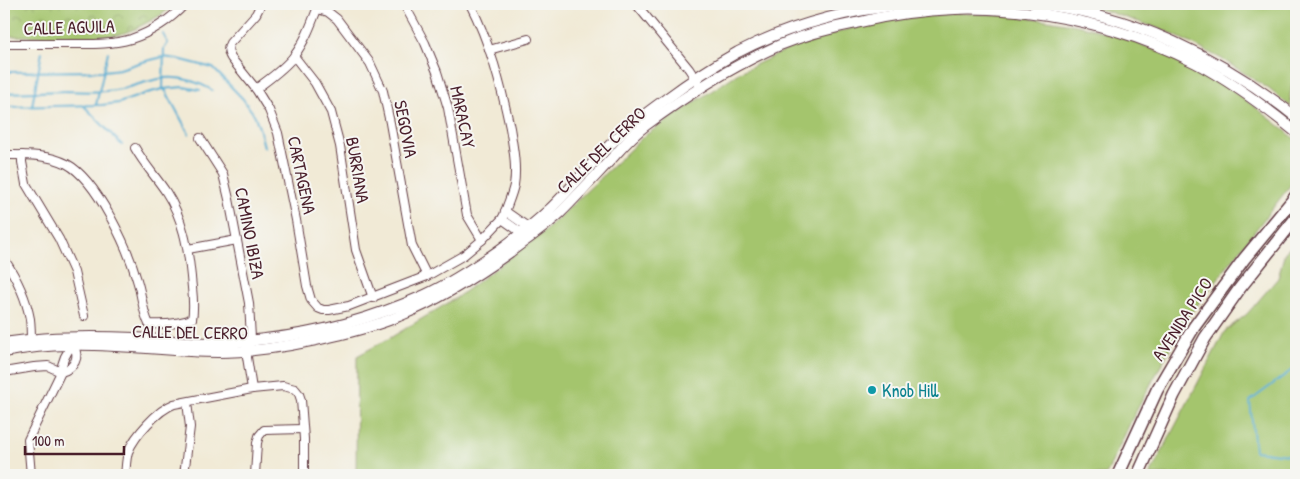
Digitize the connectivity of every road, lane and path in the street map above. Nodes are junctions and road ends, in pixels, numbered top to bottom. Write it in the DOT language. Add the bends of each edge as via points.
graph roads {
  1 [pos="185,4"];
  2 [pos="261,4"];
  3 [pos="404,4"];
  4 [pos="470,4"];
  5 [pos="636,4"];
  6 [pos="906,4"];
  7 [pos="1035,4"];
  8 [pos="318,7"];
  9 [pos="528,39"];
  10 [pos="4,44"];
  11 [pos="489,50"];
  12 [pos="294,56"];
  13 [pos="697,82"];
  14 [pos="256,89"];
  15 [pos="1296,118"];
  16 [pos="1296,132"];
  17 [pos="200,138"];
  18 [pos="135,148"];
  19 [pos="4,155"];
  20 [pos="22,155"];
  21 [pos="1296,196"];
  22 [pos="504,215"];
  23 [pos="1296,218"];
  24 [pos="528,234"];
  25 [pos="237,240"];
  26 [pos="482,240"];
  27 [pos="188,249"];
  28 [pos="4,258"];
  29 [pos="427,276"];
  30 [pos="373,298"];
  31 [pos="84,316"];
  32 [pos="73,341"];
  33 [pos="4,343"];
  34 [pos="31,343"];
  35 [pos="249,346"];
  36 [pos="4,352"];
  37 [pos="4,372"];
  38 [pos="61,372"];
  39 [pos="252,389"];
  40 [pos="188,402"];
  41 [pos="303,429"];
  42 [pos="31,475"];
  43 [pos="125,475"];
  44 [pos="184,475"];
  45 [pos="255,475"];
  46 [pos="304,475"];
  47 [pos="1118,475"];
  48 [pos="1138,475"];
  1 -- 10 [label="street, CALLE AGUILA" via="161,24 129,39 97,44"];
  2 -- 14 [label="street, CARTAGENA" via="228,48 231,58"];
  3 -- 26 [label="street, MARACAY" via="437,72 448,108 467,215"];
  4 -- 11 [label="street"];
  5 -- 13 [label="street"];
  6 -- 13 [label="main road, CALLE DEL CERRO" via="828,17 778,34 737,53"];
  7 -- 15 [label="main road" via="1084,12 1151,32 1234,74"];
  8 -- 12 [label="street"];
  8 -- 29 [label="street, SEGOVIA" via="338,19 370,63 383,91 412,246"];
  9 -- 11 [label="street"];
  11 -- 22 [label="street" via="502,89 515,162 514,185"];
  12 -- 14 [label="street"];
  12 -- 30 [label="street, BURRIANA" via="316,83 330,112 340,146 356,250"];
  13 -- 16 [label="main road, CALLE DEL CERRO" via="783,44 833,28 886,16 954,8 991,8 1088,22 1159,46 1230,83"];
  13 -- 24 [label="main road, CALLE DEL CERRO" via="642,128 559,214"];
  14 -- 30 [label="street, CARTAGENA" via="278,133 313,303 322,310"];
  17 -- 25 [label="street, CAMINO IBIZA" via="223,174"];
  18 -- 27 [label="street" via="179,215"];
  19 -- 20 [label="street"];
  20 -- 27 [label="street" via="45,156 67,164 81,175 98,197 130,258 149,324 180,323 192,319 194,308"];
  20 -- 31 [label="street" via="26,184 59,239 74,272"];
  21 -- 47 [label="highway, AVENIDA PICO" via="1194,327 1157,390"];
  22 -- 24 [label="street" via="525,225"];
  22 -- 26 [label="street"];
  23 -- 48 [label="highway, AVENIDA PICO" via="1205,338 1174,395"];
  24 -- 35 [label="main road, CALLE DEL CERRO" via="469,272 391,310"];
  25 -- 27 [label="street"];
  25 -- 35 [label="street, CAMINO IBIZA" via="249,303"];
  26 -- 29 [label="street" via="464,255"];
  28 -- 34 [label="street" via="24,299 30,319"];
  29 -- 30 [label="street"];
  32 -- 34 [label="main road, CALLE DEL CERRO"];
  32 -- 35 [label="main road, CALLE DEL CERRO" via="136,338"];
  32 -- 38 [label="street"];
  32 -- 38 [label="street" via="76,350 74,364"];
  33 -- 34 [label="main road, CALLE DEL CERRO"];
  34 -- 36 [label="main road, CALLE DEL CERRO"];
  35 -- 39 [label="street, CAMINO IBIZA" via="247,357"];
  37 -- 38 [label="street" via="34,366 48,366"];
  38 -- 42 [label="street" via="28,440"];
  39 -- 40 [label="street"];
  39 -- 41 [label="street" via="283,386 295,389 300,396"];
  40 -- 43 [label="street" via="167,407 158,413 128,453"];
  40 -- 44 [label="street" via="190,427"];
  41 -- 45 [label="street" via="264,430 257,443"];
  41 -- 46 [label="street"];
}
